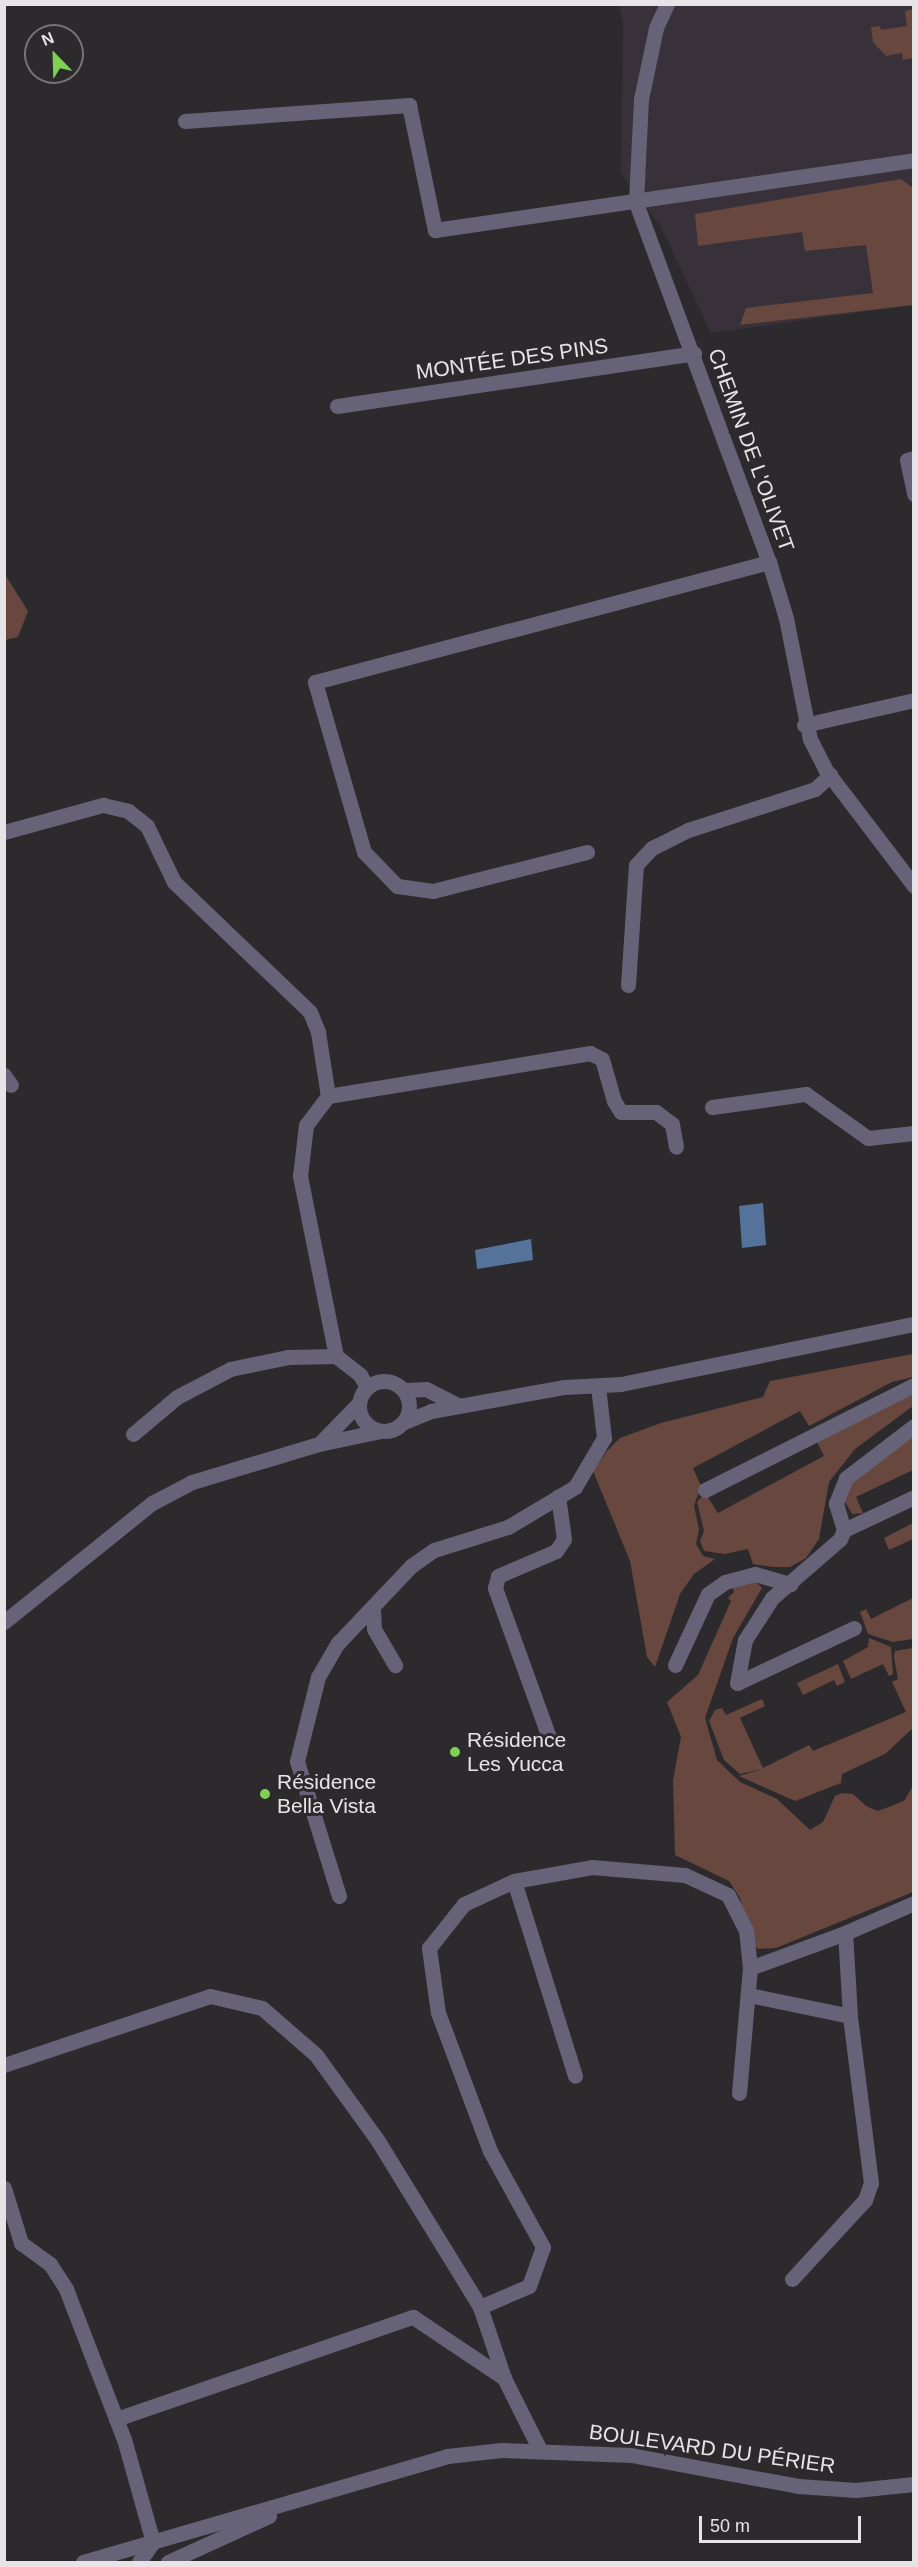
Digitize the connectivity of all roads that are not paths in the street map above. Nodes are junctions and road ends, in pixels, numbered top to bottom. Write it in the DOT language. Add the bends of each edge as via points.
graph roads {
  1 [pos="667,4"];
  2 [pos="185,121"];
  3 [pos="914,160"];
  4 [pos="636,202"];
  5 [pos="694,354"];
  6 [pos="337,406"];
  7 [pos="914,458"];
  8 [pos="914,494"];
  9 [pos="769,562"];
  10 [pos="914,700"];
  11 [pos="804,725"];
  12 [pos="830,776"];
  13 [pos="4,832"];
  14 [pos="587,852"];
  15 [pos="914,886"];
  16 [pos="628,985"];
  17 [pos="328,1096"];
  18 [pos="712,1107"];
  19 [pos="914,1133"];
  20 [pos="676,1147"];
  21 [pos="914,1324"];
  22 [pos="336,1356"];
  23 [pos="914,1385"];
  24 [pos="598,1386"];
  25 [pos="367,1387"];
  26 [pos="405,1390"];
  27 [pos="359,1403"];
  28 [pos="459,1406"];
  29 [pos="404,1422"];
  30 [pos="914,1426"];
  31 [pos="380,1431"];
  32 [pos="133,1434"];
  33 [pos="319,1444"];
  34 [pos="705,1490"];
  35 [pos="558,1496"];
  36 [pos="914,1497"];
  37 [pos="844,1530"];
  38 [pos="791,1584"];
  39 [pos="373,1610"];
  40 [pos="4,1622"];
  41 [pos="854,1628"];
  42 [pos="395,1665"];
  43 [pos="675,1665"];
  44 [pos="550,1740"];
  45 [pos="514,1881"];
  46 [pos="339,1896"];
  47 [pos="914,1903"];
  48 [pos="845,1933"];
  49 [pos="750,1968"];
  50 [pos="749,1995"];
  51 [pos="850,2016"];
  52 [pos="4,2066"];
  53 [pos="575,2076"];
  54 [pos="740,2093"];
  55 [pos="4,2188"];
  56 [pos="792,2279"];
  57 [pos="480,2307"];
  58 [pos="504,2378"];
  59 [pos="116,2419"];
  60 [pos="540,2450"];
  61 [pos="914,2484"];
  62 [pos="299,2501"];
  63 [pos="153,2542"];
  64 [pos="83,2562"];
  65 [pos="139,2562"];
  66 [pos="168,2562"];
  1 -- 4 [label="street, CHEMIN DE L'OLIVET" via="657,28 641,99"];
  2 -- 4 [label="street" via="409,105 435,230"];
  3 -- 4 [label="street"];
  4 -- 5 [label="street, CHEMIN DE L'OLIVET"];
  5 -- 6 [label="street, MONTÉE DES PINS"];
  5 -- 9 [label="street, CHEMIN DE L'OLIVET"];
  7 -- 8 [label="street" via="907,460"];
  9 -- 11 [label="street, CHEMIN DE L'OLIVET" via="786,618"];
  9 -- 14 [label="street" via="315,682 364,852 397,885 433,891"];
  10 -- 11 [label="street"];
  11 -- 12 [label="street, CHEMIN DE L'OLIVET"];
  12 -- 15 [label="street, CHEMIN DE L'OLIVET"];
  12 -- 16 [label="street" via="815,789 688,830 652,848 636,865"];
  13 -- 17 [label="street" via="103,805 128,811 147,826 174,882 310,1012 318,1032"];
  17 -- 20 [label="street" via="590,1053 602,1059 621,1112 656,1112 672,1124"];
  17 -- 22 [label="street" via="306,1125 300,1176"];
  18 -- 19 [label="street" via="806,1094 868,1138"];
  21 -- 24 [label="street"];
  22 -- 25 [label="street" via="360,1375"];
  22 -- 32 [label="street" via="288,1357 230,1370 177,1397"];
  23 -- 34 [label="street"];
  24 -- 28 [label="street" via="565,1387"];
  24 -- 35 [label="street" via="604,1438 575,1486"];
  25 -- 26 [label="street" via="379,1381 393,1382"];
  25 -- 27 [label="street"];
  26 -- 28 [label="street" via="426,1389"];
  26 -- 29 [label="street" via="409,1412"];
  27 -- 31 [label="street" via="364,1420"];
  27 -- 33 [label="street"];
  28 -- 29 [label="street" via="431,1411"];
  29 -- 31 [label="street" via="393,1430"];
  30 -- 37 [label="street" via="846,1478 836,1503"];
  31 -- 33 [label="street"];
  33 -- 40 [label="street" via="192,1482 152,1503"];
  35 -- 39 [label="street" via="508,1527 434,1550 411,1566"];
  35 -- 44 [label="street" via="564,1539 556,1551 498,1576 495,1588"];
  36 -- 37 [label="street"];
  37 -- 38 [label="street" via="840,1539"];
  38 -- 41 [label="street" via="771,1598 745,1640 737,1683"];
  38 -- 43 [label="street" via="755,1574 725,1582 708,1594"];
  39 -- 42 [label="street" via="374,1629"];
  39 -- 46 [label="street" via="338,1643 318,1677 297,1761"];
  45 -- 49 [label="street" via="592,1868 685,1875 728,1895 746,1930"];
  45 -- 53 [label="street"];
  45 -- 57 [label="street" via="464,1904 429,1948 438,2013 490,2151 543,2247 529,2286"];
  47 -- 48 [label="street"];
  48 -- 49 [label="street"];
  48 -- 51 [label="street"];
  49 -- 50 [label="street"];
  50 -- 51 [label="street"];
  50 -- 54 [label="street"];
  51 -- 56 [label="street" via="871,2183 865,2200"];
  52 -- 57 [label="street" via="210,1996 262,2008 322,2065 378,2141"];
  55 -- 59 [label="street" via="21,2243 50,2264 66,2289"];
  57 -- 58 [label="street"];
  58 -- 59 [label="street" via="413,2317"];
  58 -- 60 [label="street"];
  59 -- 63 [label="street"];
  60 -- 61 [label="street, BOULEVARD DU PÉRIER" via="631,2455 798,2486 856,2490"];
  60 -- 62 [label="street, BOULEVARD DU PÉRIER" via="447,2456"];
  62 -- 63 [label="street"];
  62 -- 66 [label="street"];
  63 -- 64 [label="street"];
  63 -- 65 [label="street"];
}
